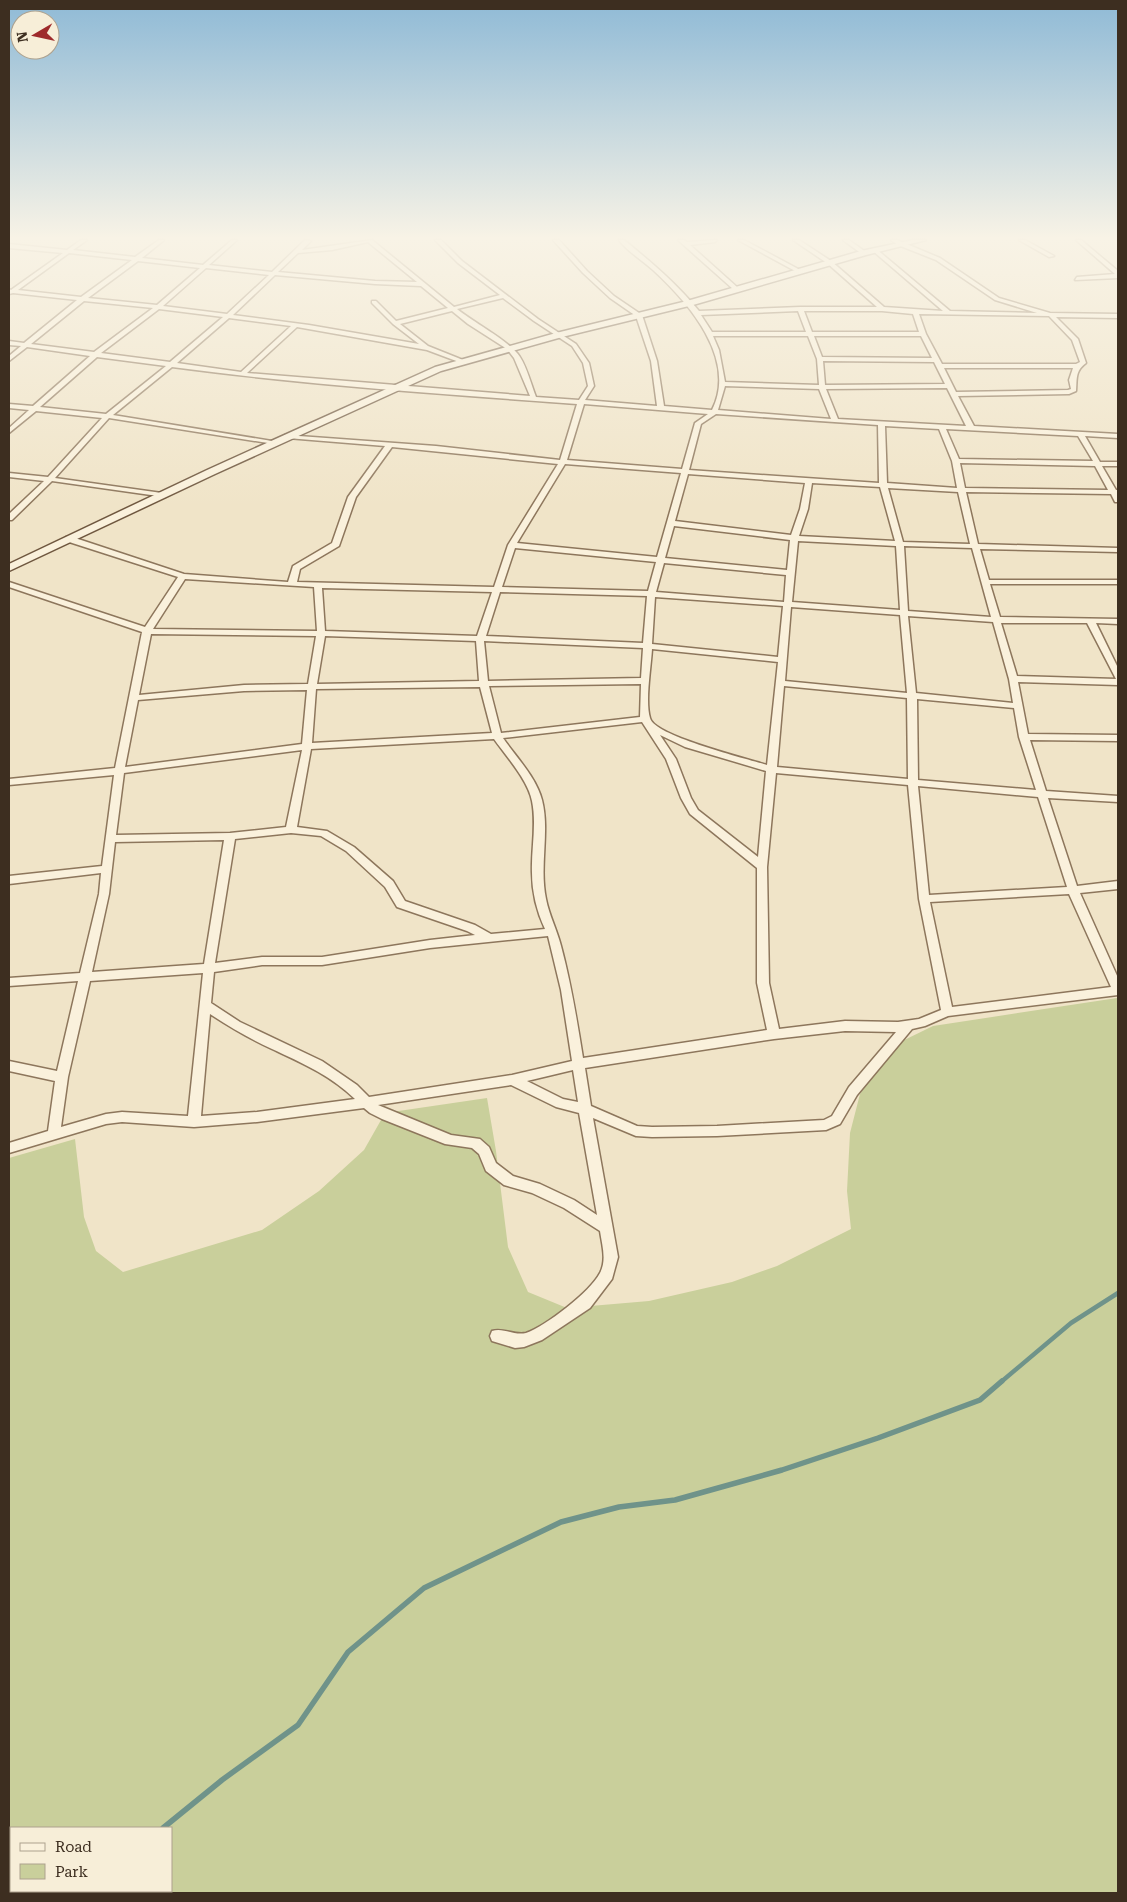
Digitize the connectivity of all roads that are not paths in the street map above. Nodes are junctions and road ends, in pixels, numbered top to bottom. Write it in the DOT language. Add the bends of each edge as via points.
graph roads {
  1 [pos="47,329"];
  2 [pos="129,329"];
  3 [pos="214,329"];
  4 [pos="292,329"];
  5 [pos="318,329"];
  6 [pos="403,329"];
  7 [pos="481,329"];
  8 [pos="550,329"];
  9 [pos="583,329"];
  10 [pos="644,329"];
  11 [pos="707,329"];
  12 [pos="807,329"];
  13 [pos="921,329"];
  14 [pos="1064,329"];
  15 [pos="710,334"];
  16 [pos="809,334"];
  17 [pos="923,334"];
  18 [pos="559,335"];
  19 [pos="9,343"];
  20 [pos="26,346"];
  21 [pos="428,348"];
  22 [pos="509,348"];
  23 [pos="95,355"];
  24 [pos="9,359"];
  25 [pos="820,359"];
  26 [pos="461,361"];
  27 [pos="938,363"];
  28 [pos="170,365"];
  29 [pos="1077,366"];
  30 [pos="242,374"];
  31 [pos="723,384"];
  32 [pos="950,386"];
  33 [pos="822,387"];
  34 [pos="393,388"];
  35 [pos="954,394"];
  36 [pos="534,399"];
  37 [pos="581,402"];
  38 [pos="9,406"];
  39 [pos="35,408"];
  40 [pos="661,409"];
  41 [pos="714,412"];
  42 [pos="107,416"];
  43 [pos="835,421"];
  44 [pos="881,423"];
  45 [pos="941,426"];
  46 [pos="971,428"];
  47 [pos="9,431"];
  48 [pos="1080,433"];
  49 [pos="287,436"];
  50 [pos="1118,436"];
  51 [pos="272,443"];
  52 [pos="390,444"];
  53 [pos="956,460"];
  54 [pos="563,462"];
  55 [pos="1096,463"];
  56 [pos="1118,464"];
  57 [pos="685,471"];
  58 [pos="9,475"];
  59 [pos="50,478"];
  60 [pos="809,481"];
  61 [pos="883,485"];
  62 [pos="961,490"];
  63 [pos="1116,492"];
  64 [pos="162,495"];
  65 [pos="1118,500"];
  66 [pos="9,518"];
  67 [pos="670,523"];
  68 [pos="69,538"];
  69 [pos="794,538"];
  70 [pos="900,544"];
  71 [pos="512,545"];
  72 [pos="974,546"];
  73 [pos="1118,550"];
  74 [pos="661,559"];
  75 [pos="11,564"];
  76 [pos="791,573"];
  77 [pos="182,576"];
  78 [pos="984,582"];
  79 [pos="1118,582"];
  80 [pos="9,584"];
  81 [pos="292,584"];
  82 [pos="318,585"];
  83 [pos="497,590"];
  84 [pos="652,594"];
  85 [pos="789,604"];
  86 [pos="904,614"];
  87 [pos="995,620"];
  88 [pos="1118,621"];
  89 [pos="1091,622"];
  90 [pos="147,631"];
  91 [pos="321,633"];
  92 [pos="480,640"];
  93 [pos="649,646"];
  94 [pos="782,660"];
  95 [pos="1118,677"];
  96 [pos="1013,679"];
  97 [pos="646,681"];
  98 [pos="780,682"];
  99 [pos="1118,682"];
  100 [pos="484,684"];
  101 [pos="312,688"];
  102 [pos="912,695"];
  103 [pos="135,698"];
  104 [pos="1017,706"];
  105 [pos="648,723"];
  106 [pos="497,736"];
  107 [pos="1024,737"];
  108 [pos="1118,738"];
  109 [pos="307,746"];
  110 [pos="773,770"];
  111 [pos="119,771"];
  112 [pos="9,782"];
  113 [pos="913,782"];
  114 [pos="1043,794"];
  115 [pos="1118,799"];
  116 [pos="291,830"];
  117 [pos="230,836"];
  118 [pos="111,839"];
  119 [pos="762,867"];
  120 [pos="107,869"];
  121 [pos="9,880"];
  122 [pos="1118,885"];
  123 [pos="1073,890"];
  124 [pos="924,899"];
  125 [pos="552,932"];
  126 [pos="487,938"];
  127 [pos="209,968"];
  128 [pos="85,978"];
  129 [pos="9,982"];
  130 [pos="1118,991"];
  131 [pos="205,1005"];
  132 [pos="947,1012"];
  133 [pos="908,1026"];
  134 [pos="774,1034"];
  135 [pos="578,1064"];
  136 [pos="9,1066"];
  137 [pos="62,1077"];
  138 [pos="512,1080"];
  139 [pos="367,1104"];
  140 [pos="584,1109"];
  141 [pos="194,1122"];
  142 [pos="54,1134"];
  143 [pos="9,1148"];
  144 [pos="606,1228"];
  145 [pos="497,1336"];
  1 -- 20 [label="street"];
  2 -- 23 [label="street"];
  3 -- 28 [label="street"];
  4 -- 30 [label="street"];
  5 -- 21 [label="street"];
  6 -- 21 [label="street"];
  7 -- 22 [label="street"];
  8 -- 18 [label="street"];
  9 -- 18 [label="street"];
  10 -- 40 [label="street" via="654,361"];
  11 -- 15 [label="street"];
  12 -- 16 [label="street"];
  13 -- 17 [label="street"];
  14 -- 29 [label="street" via="1078,344 1083,363"];
  15 -- 16 [label="street"];
  15 -- 31 [label="street" via="719,356"];
  16 -- 17 [label="street"];
  16 -- 25 [label="street"];
  17 -- 27 [label="street"];
  18 -- 22 [label="street"];
  18 -- 37 [label="street" via="574,344 586,363 591,386"];
  19 -- 20 [label="street"];
  20 -- 23 [label="street"];
  20 -- 24 [label="street"];
  21 -- 26 [label="street"];
  22 -- 26 [label="street"];
  22 -- 36 [label="street" via="517,358"];
  23 -- 28 [label="street"];
  23 -- 39 [label="street"];
  25 -- 27 [label="street"];
  25 -- 33 [label="street"];
  26 -- 34 [label="street"];
  27 -- 29 [label="street"];
  27 -- 32 [label="street"];
  28 -- 30 [label="street"];
  28 -- 42 [label="street"];
  29 -- 35 [label="street" via="1072,380 1074,390 1069,392"];
  30 -- 34 [label="street"];
  31 -- 33 [label="street"];
  31 -- 41 [label="street"];
  32 -- 33 [label="street"];
  32 -- 35 [label="street"];
  33 -- 43 [label="street"];
  34 -- 36 [label="street"];
  34 -- 49 [label="street"];
  35 -- 46 [label="street"];
  36 -- 37 [label="street"];
  37 -- 40 [label="street"];
  37 -- 54 [label="street"];
  38 -- 39 [label="street"];
  39 -- 42 [label="street"];
  39 -- 47 [label="street"];
  40 -- 41 [label="street"];
  41 -- 43 [label="street"];
  41 -- 57 [label="street" via="698,422"];
  42 -- 51 [label="street"];
  42 -- 59 [label="street"];
  43 -- 44 [label="street"];
  44 -- 45 [label="street"];
  44 -- 61 [label="street"];
  45 -- 46 [label="street"];
  45 -- 53 [label="street"];
  46 -- 48 [label="street"];
  48 -- 50 [label="street"];
  48 -- 55 [label="street"];
  49 -- 51 [label="street"];
  49 -- 52 [label="street"];
  51 -- 64 [label="street"];
  52 -- 54 [label="street"];
  52 -- 81 [label="street" via="352,497 336,544 296,568"];
  53 -- 55 [label="street"];
  53 -- 62 [label="street"];
  54 -- 57 [label="street"];
  54 -- 71 [label="street"];
  55 -- 56 [label="street"];
  55 -- 63 [label="street"];
  57 -- 60 [label="street"];
  57 -- 67 [label="street"];
  58 -- 59 [label="street"];
  59 -- 64 [label="street"];
  59 -- 66 [label="street"];
  60 -- 61 [label="street"];
  60 -- 69 [label="street"];
  61 -- 62 [label="street"];
  61 -- 70 [label="street"];
  62 -- 63 [label="street"];
  62 -- 72 [label="street"];
  63 -- 65 [label="street"];
  64 -- 68 [label="street"];
  67 -- 69 [label="street"];
  67 -- 74 [label="street"];
  68 -- 75 [label="street"];
  68 -- 77 [label="street"];
  69 -- 70 [label="street"];
  69 -- 76 [label="street"];
  70 -- 72 [label="street"];
  70 -- 86 [label="street"];
  71 -- 74 [label="street"];
  71 -- 83 [label="street"];
  72 -- 73 [label="street"];
  72 -- 78 [label="street"];
  74 -- 76 [label="street"];
  74 -- 84 [label="street"];
  76 -- 85 [label="street"];
  77 -- 81 [label="street"];
  77 -- 90 [label="street"];
  78 -- 79 [label="street"];
  78 -- 87 [label="street"];
  80 -- 90 [label="street"];
  81 -- 82 [label="street"];
  82 -- 83 [label="street"];
  82 -- 91 [label="street"];
  83 -- 84 [label="street"];
  83 -- 92 [label="street"];
  84 -- 85 [label="street"];
  84 -- 93 [label="street"];
  85 -- 86 [label="street"];
  85 -- 94 [label="street"];
  86 -- 87 [label="street"];
  86 -- 102 [label="street"];
  87 -- 89 [label="street"];
  87 -- 96 [label="street"];
  88 -- 89 [label="street"];
  89 -- 95 [label="street"];
  90 -- 91 [label="street"];
  90 -- 103 [label="street"];
  91 -- 92 [label="street"];
  91 -- 101 [label="street"];
  92 -- 93 [label="street"];
  92 -- 100 [label="street"];
  93 -- 94 [label="street"];
  93 -- 97 [label="street"];
  94 -- 98 [label="street"];
  96 -- 99 [label="street"];
  96 -- 104 [label="street"];
  97 -- 100 [label="street"];
  97 -- 105 [label="street"];
  98 -- 102 [label="street"];
  98 -- 110 [label="street"];
  100 -- 101 [label="street"];
  100 -- 106 [label="street"];
  101 -- 103 [label="street" via="244,688"];
  101 -- 109 [label="street"];
  102 -- 104 [label="street"];
  102 -- 113 [label="street"];
  103 -- 111 [label="street"];
  104 -- 107 [label="street"];
  105 -- 106 [label="street"];
  105 -- 110 [label="street" via="688,745"];
  105 -- 119 [label="street" via="671,758 694,812"];
  106 -- 109 [label="street"];
  106 -- 125 [label="street" via="531,785 537,800 537,874 545,918"];
  107 -- 108 [label="street"];
  107 -- 114 [label="street"];
  109 -- 111 [label="street"];
  109 -- 116 [label="street"];
  110 -- 113 [label="street"];
  110 -- 119 [label="street"];
  111 -- 112 [label="street"];
  111 -- 118 [label="street"];
  113 -- 114 [label="street"];
  113 -- 124 [label="street"];
  114 -- 115 [label="street"];
  114 -- 123 [label="street"];
  116 -- 117 [label="street"];
  116 -- 126 [label="street" via="323,833 350,849 389,884 401,904 471,928"];
  117 -- 118 [label="street"];
  117 -- 127 [label="street"];
  118 -- 120 [label="street"];
  119 -- 134 [label="street" via="763,983"];
  120 -- 121 [label="street"];
  120 -- 128 [label="street"];
  122 -- 123 [label="street"];
  123 -- 124 [label="street"];
  123 -- 130 [label="street"];
  124 -- 132 [label="street"];
  125 -- 126 [label="street"];
  125 -- 135 [label="street" via="567,990"];
  126 -- 127 [label="street" via="322,962 262,962"];
  127 -- 128 [label="street"];
  127 -- 131 [label="street"];
  128 -- 129 [label="street"];
  128 -- 137 [label="street"];
  130 -- 132 [label="street"];
  131 -- 139 [label="street" via="276,1046 318,1064 353,1089"];
  131 -- 141 [label="street"];
  132 -- 133 [label="street"];
  133 -- 134 [label="street" via="845,1026"];
  133 -- 140 [label="street" via="853,1091 836,1120 826,1125 717,1131 636,1131"];
  134 -- 135 [label="street"];
  135 -- 138 [label="street"];
  135 -- 140 [label="street"];
  136 -- 137 [label="street"];
  137 -- 142 [label="street"];
  138 -- 139 [label="street"];
  138 -- 140 [label="street" via="560,1103"];
  139 -- 141 [label="street" via="257,1118"];
  139 -- 144 [label="street" via="412,1127 450,1140 475,1143 484,1151 492,1167 509,1181 535,1188 570,1204"];
  140 -- 144 [label="street"];
  141 -- 142 [label="street" via="114,1118"];
  142 -- 143 [label="street"];
  144 -- 145 [label="street" via="611,1256 607,1275 585,1303 524,1340"];
}
